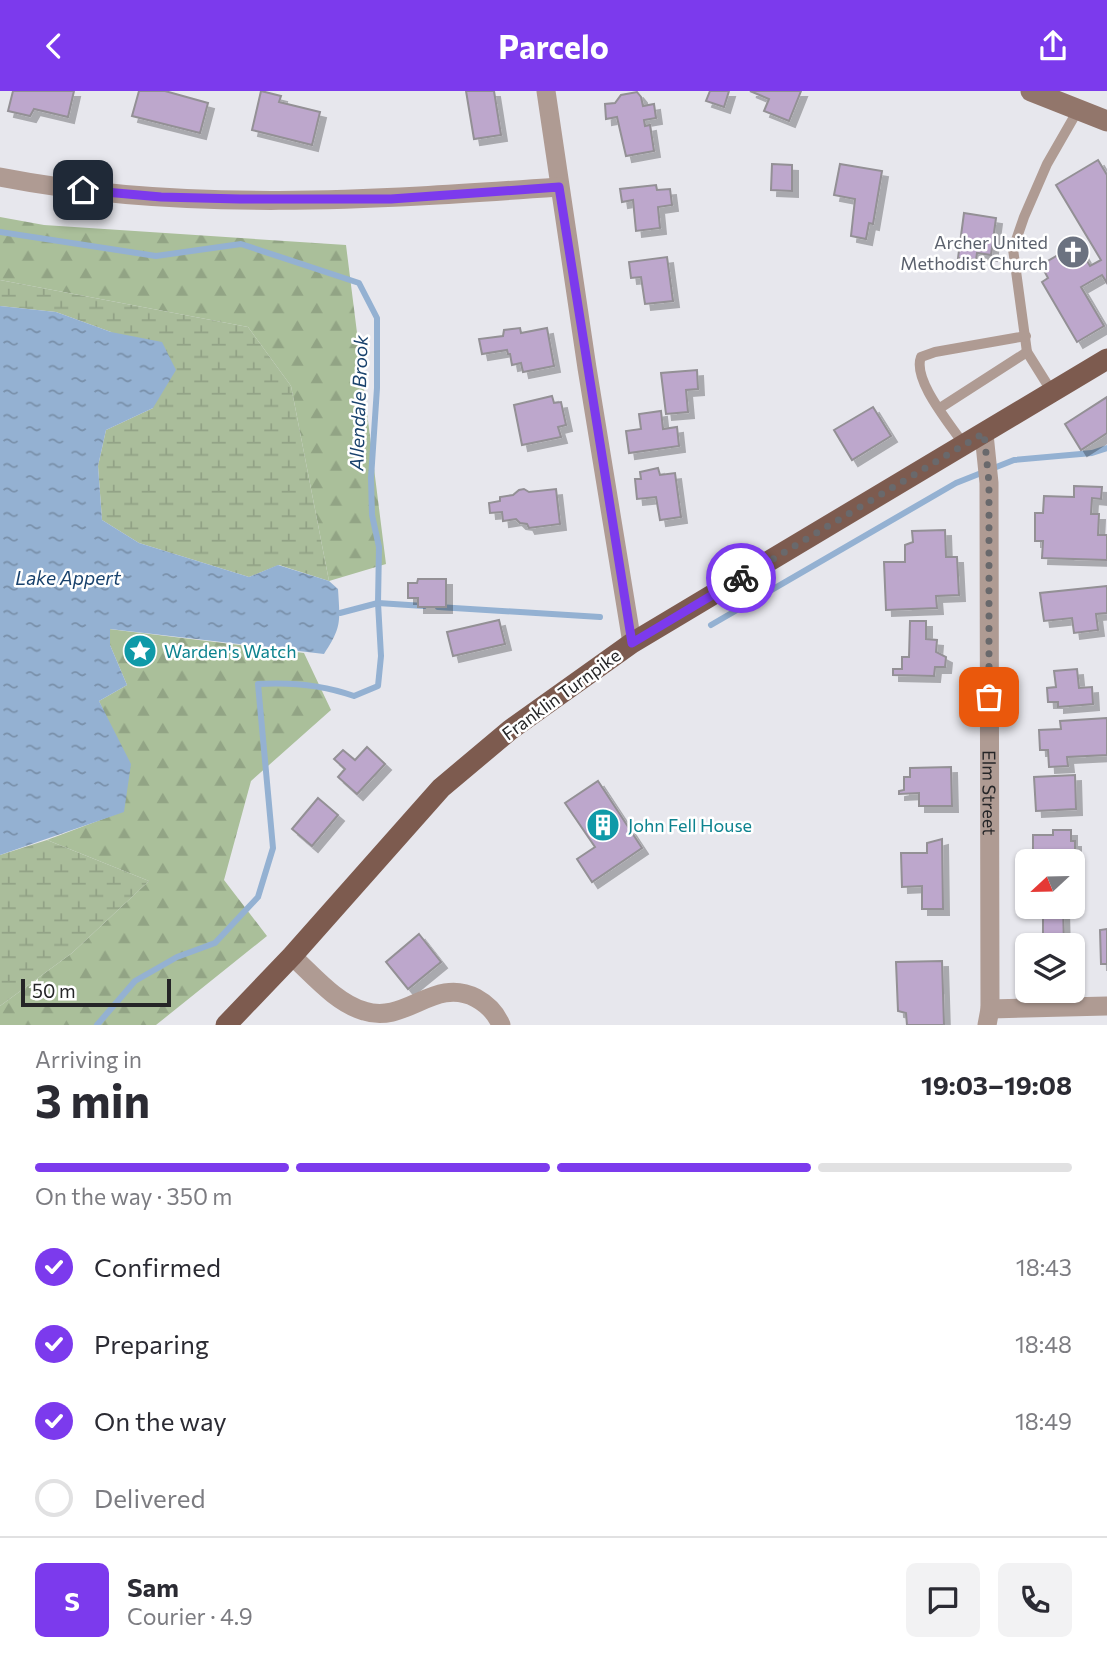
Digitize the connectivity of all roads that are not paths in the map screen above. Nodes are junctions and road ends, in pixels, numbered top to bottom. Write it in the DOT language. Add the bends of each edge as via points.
graph roads {
  1 [pos="545,91"];
  2 [pos="1031,91"];
  3 [pos="1078,110"];
  4 [pos="1107,121"];
  5 [pos="0,177"];
  6 [pos="559,187"];
  7 [pos="1026,336"];
  8 [pos="1027,352"];
  9 [pos="1107,359"];
  10 [pos="1052,392"];
  11 [pos="940,408"];
  12 [pos="984,433"];
  13 [pos="964,445"];
  14 [pos="632,643"];
  15 [pos="292,956"];
  16 [pos="1107,1006"];
  17 [pos="989,1017"];
  18 [pos="226,1025"];
  19 [pos="501,1025"];
  1 -- 6 [label="street"];
  2 -- 3 [label="main road"];
  3 -- 4 [label="main road"];
  3 -- 7 [label="lane" via="1047,164 1013,249"];
  5 -- 6 [label="street" via="83,190 240,199 391,199"];
  6 -- 14 [label="street"];
  7 -- 8 [label="lane"];
  7 -- 11 [label="lane" via="921,357 921,377"];
  8 -- 10 [label="lane"];
  8 -- 11 [label="lane"];
  9 -- 10 [label="main road, Franklin Turnpike"];
  10 -- 12 [label="main road, Franklin Turnpike"];
  11 -- 13 [label="lane"];
  12 -- 13 [label="main road, Franklin Turnpike"];
  12 -- 17 [label="street, Elm Street" via="989,483"];
  13 -- 14 [label="main road, Franklin Turnpike"];
  14 -- 15 [label="main road, Franklin Turnpike" via="510,730 440,788"];
  15 -- 18 [label="main road, Franklin Turnpike"];
  15 -- 19 [label="street" via="344,1001 365,1012 400,1011 434,994 450,992 468,994 484,1003"];
  16 -- 17 [label="street"];
}
